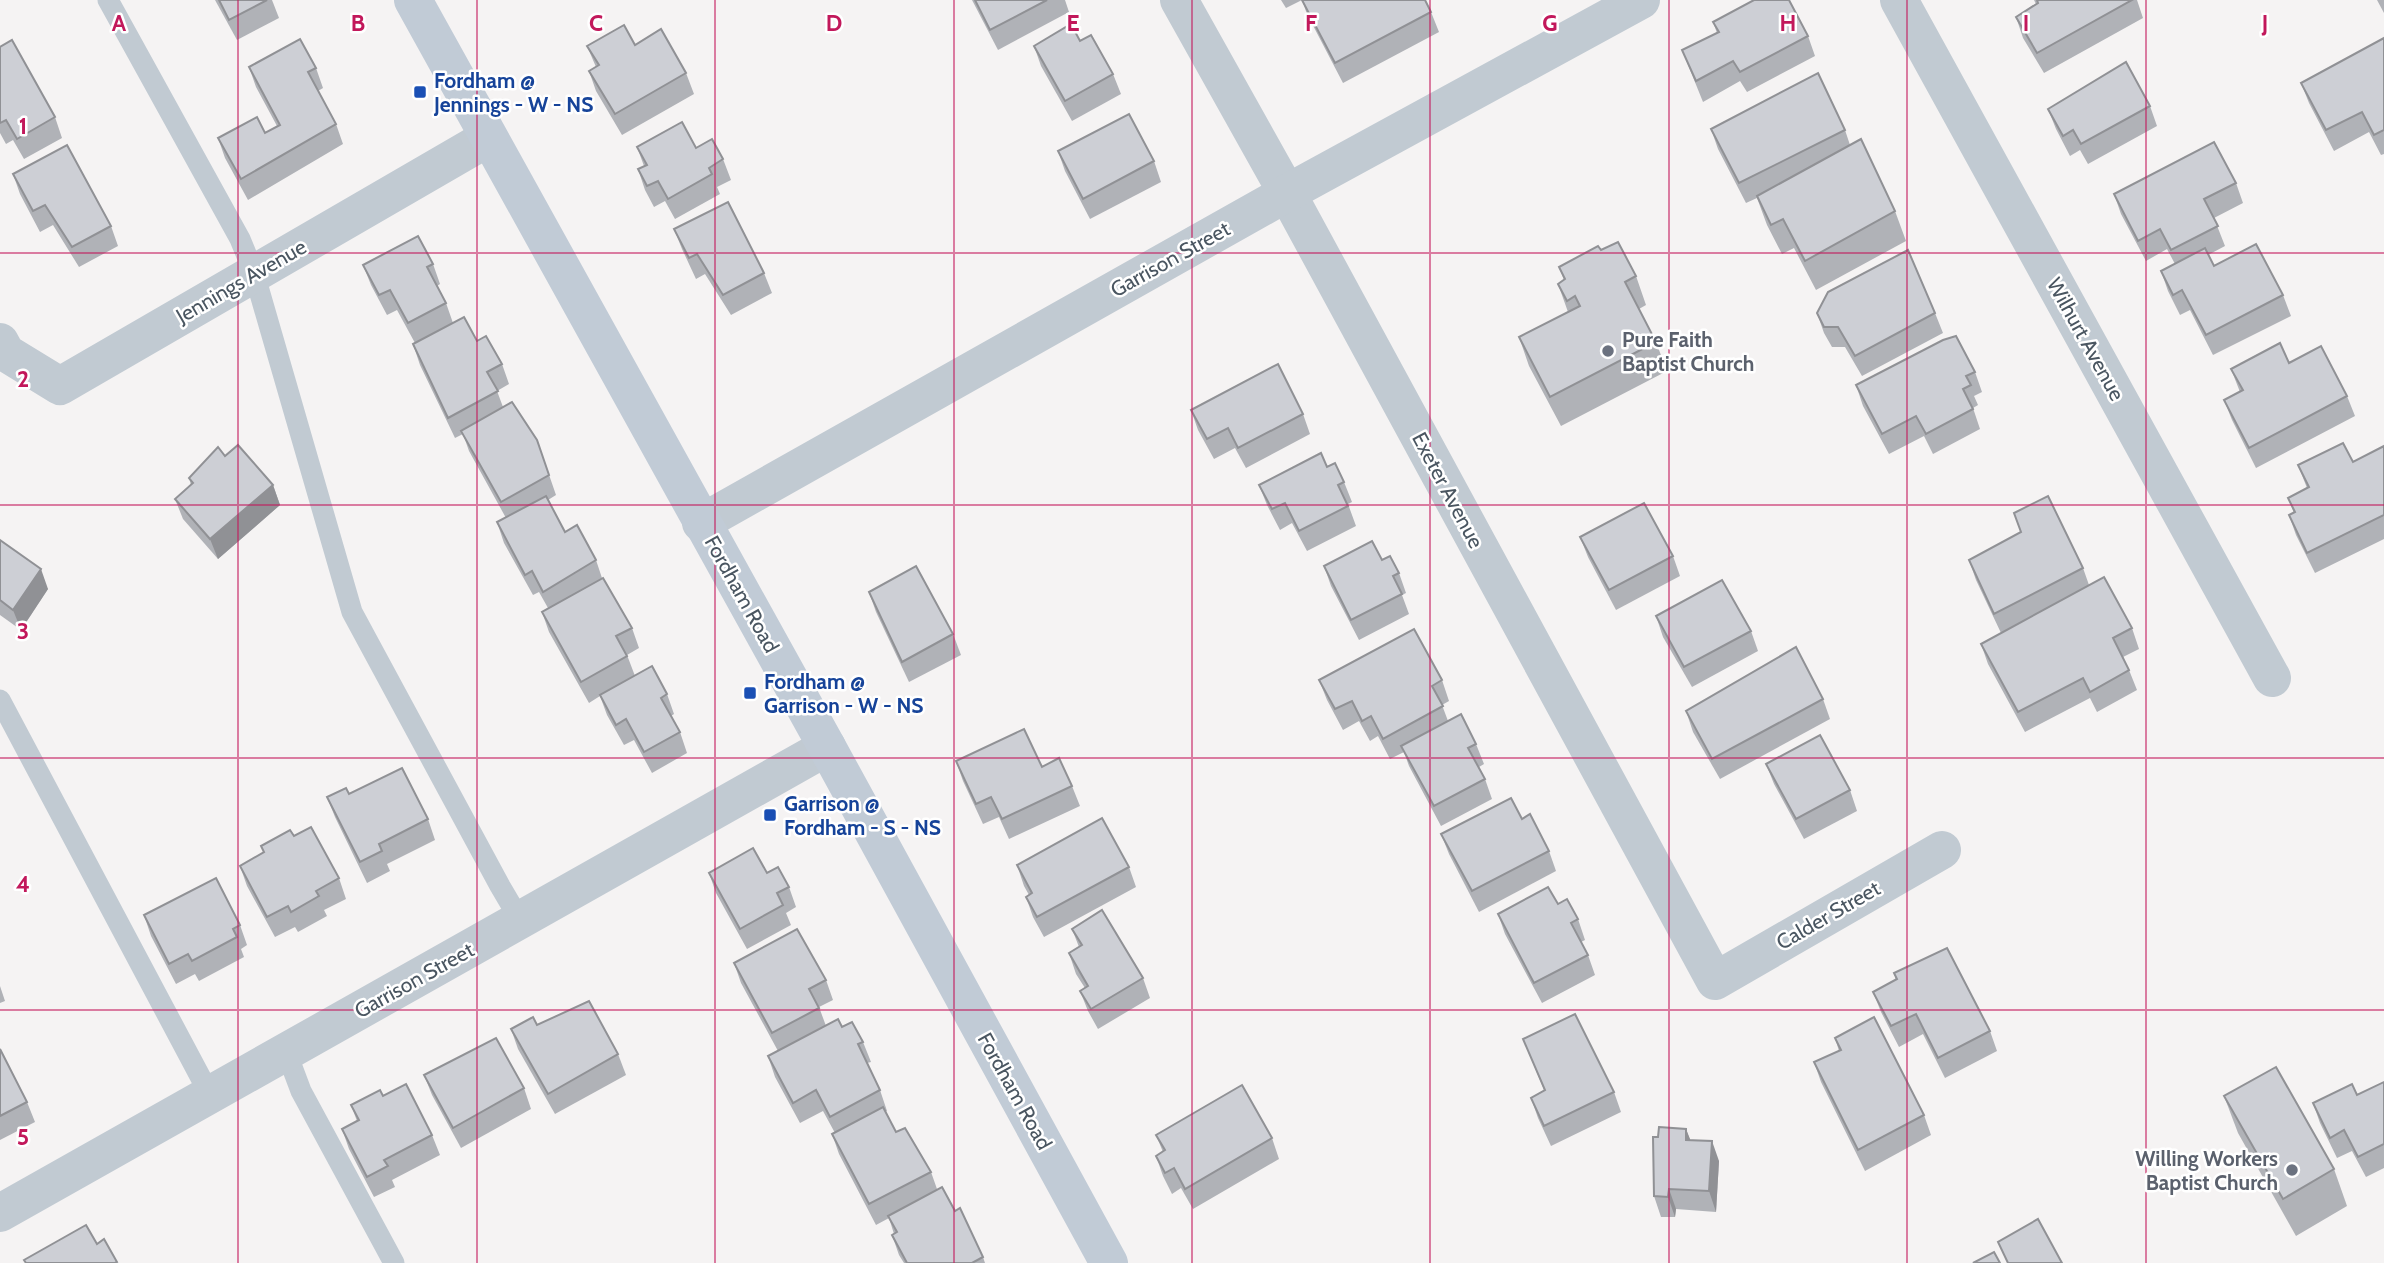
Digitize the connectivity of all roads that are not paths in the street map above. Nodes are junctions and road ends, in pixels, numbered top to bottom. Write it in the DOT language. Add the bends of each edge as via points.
graph roads {
  1 [pos="108,0"];
  2 [pos="413,0"];
  3 [pos="1179,0"];
  4 [pos="1641,0"];
  5 [pos="1899,0"];
  6 [pos="488,138"];
  7 [pos="1287,193"];
  8 [pos="254,273"];
  9 [pos="0,341"];
  10 [pos="701,523"];
  11 [pos="2272,678"];
  12 [pos="0,700"];
  13 [pos="827,747"];
  14 [pos="1941,850"];
  15 [pos="520,920"];
  16 [pos="1715,981"];
  17 [pos="286,1051"];
  18 [pos="210,1094"];
  19 [pos="0,1213"];
  20 [pos="394,1263"];
  21 [pos="1109,1263"];
  1 -- 8 [label="lane" via="240,239"];
  2 -- 6 [label="street, Fordham Road"];
  3 -- 7 [label="street, Exeter Avenue"];
  4 -- 7 [label="street, Garrison Street"];
  5 -- 11 [label="street, Wilhurt Avenue"];
  6 -- 8 [label="street, Jennings Avenue"];
  6 -- 10 [label="street, Fordham Road"];
  7 -- 10 [label="street, Garrison Street"];
  7 -- 16 [label="street, Exeter Avenue"];
  8 -- 9 [label="street, Jennings Avenue" via="60,386 6,352"];
  8 -- 15 [label="lane" via="352,612"];
  10 -- 13 [label="street, Fordham Road"];
  12 -- 18 [label="lane"];
  13 -- 15 [label="street, Garrison Street"];
  13 -- 21 [label="street, Fordham Road"];
  14 -- 16 [label="street, Calder Street"];
  15 -- 17 [label="street, Garrison Street"];
  17 -- 18 [label="street, Garrison Street"];
  17 -- 20 [label="lane" via="301,1091"];
  18 -- 19 [label="street, Garrison Street"];
}
